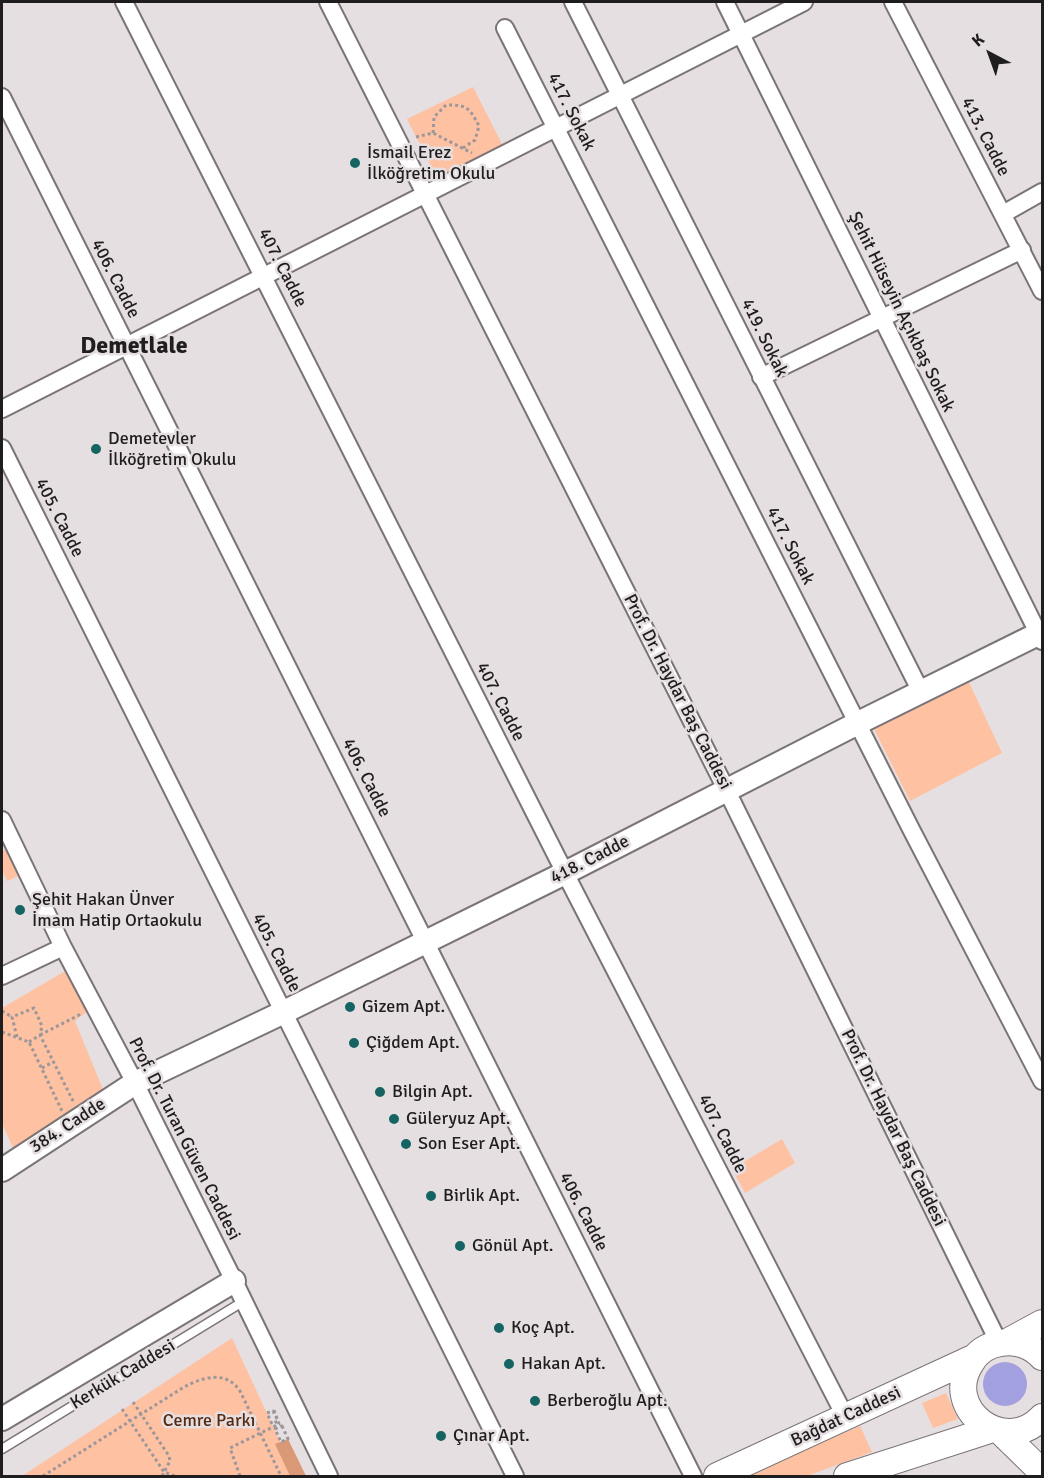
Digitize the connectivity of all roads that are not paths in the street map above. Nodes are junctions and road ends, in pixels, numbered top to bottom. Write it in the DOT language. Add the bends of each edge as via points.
graph roads {
  1 [pos="124,2"];
  2 [pos="328,2"];
  3 [pos="573,2"];
  4 [pos="725,2"];
  5 [pos="804,2"];
  6 [pos="893,2"];
  7 [pos="505,28"];
  8 [pos="741,34"];
  9 [pos="621,95"];
  10 [pos="2,97"];
  11 [pos="557,128"];
  12 [pos="1042,192"];
  13 [pos="425,195"];
  14 [pos="1003,214"];
  15 [pos="1022,250"];
  16 [pos="264,275"];
  17 [pos="1042,291"];
  18 [pos="883,319"];
  19 [pos="126,344"];
  20 [pos="761,377"];
  21 [pos="2,409"];
  22 [pos="2,448"];
  23 [pos="1041,635"];
  24 [pos="921,692"];
  25 [pos="858,723"];
  26 [pos="727,791"];
  27 [pos="2,820"];
  28 [pos="565,873"];
  29 [pos="426,942"];
  30 [pos="63,947"];
  31 [pos="2,976"];
  32 [pos="284,1012"];
  33 [pos="1035,1049"];
  34 [pos="1042,1081"];
  35 [pos="135,1083"];
  36 [pos="2,1170"];
  37 [pos="239,1291"];
  38 [pos="1042,1323"];
  39 [pos="1003,1342"];
  40 [pos="975,1357"];
  41 [pos="1042,1357"];
  42 [pos="1042,1417"];
  43 [pos="846,1418"];
  44 [pos="2,1419"];
  45 [pos="997,1430"];
  46 [pos="2,1449"];
  47 [pos="880,1470"];
  48 [pos="1042,1473"];
  49 [pos="329,1476"];
  50 [pos="515,1476"];
  51 [pos="693,1476"];
  52 [pos="717,1476"];
  53 [pos="847,1476"];
  1 -- 16 [label="street, 407. Cadde"];
  2 -- 13 [label="street, Prof. Dr. Haydar Baş Caddesi"];
  3 -- 9 [label="street, 419. Sokak"];
  4 -- 8 [label="street, Şehit Hüseyin Açıkbaş Sokak"];
  5 -- 8 [label="street"];
  6 -- 14 [label="street, 413. Cadde"];
  7 -- 11 [label="street, 417. Sokak"];
  8 -- 9 [label="street"];
  8 -- 18 [label="street, Şehit Hüseyin Açıkbaş Sokak"];
  9 -- 11 [label="street"];
  9 -- 20 [label="street, 419. Sokak"];
  10 -- 19 [label="street, 406. Cadde"];
  11 -- 13 [label="street"];
  11 -- 25 [label="street, 417. Sokak"];
  12 -- 14 [label="street"];
  13 -- 16 [label="street"];
  13 -- 26 [label="street, Prof. Dr. Haydar Baş Caddesi"];
  14 -- 15 [label="street, 413. Cadde"];
  15 -- 17 [label="street, 413. Cadde"];
  15 -- 18 [label="street"];
  16 -- 19 [label="street"];
  16 -- 28 [label="street, 407. Cadde"];
  18 -- 20 [label="street"];
  18 -- 23 [label="street, Şehit Hüseyin Açıkbaş Sokak"];
  19 -- 21 [label="street"];
  19 -- 29 [label="street, 406. Cadde"];
  20 -- 24 [label="street, 419. Sokak"];
  22 -- 32 [label="street, 405. Cadde"];
  23 -- 24 [label="street, 418. Cadde"];
  24 -- 25 [label="street, 418. Cadde"];
  25 -- 26 [label="street, 418. Cadde"];
  25 -- 33 [label="street, 417. Sokak" via="918,842"];
  26 -- 28 [label="street, 418. Cadde"];
  26 -- 39 [label="street, Prof. Dr. Haydar Baş Caddesi"];
  27 -- 30 [label="street, Prof. Dr. Turan Güven Caddesi"];
  28 -- 29 [label="street, 418. Cadde"];
  28 -- 43 [label="street, 407. Cadde"];
  29 -- 32 [label="street, 418. Cadde"];
  29 -- 51 [label="street, 406. Cadde"];
  30 -- 31 [label="street"];
  30 -- 35 [label="street, Prof. Dr. Turan Güven Caddesi"];
  32 -- 35 [label="street, 418. Cadde"];
  32 -- 50 [label="street, 405. Cadde"];
  33 -- 34 [label="street, 417. Sokak"];
  35 -- 36 [label="street, 384. Cadde"];
  35 -- 37 [label="street, Prof. Dr. Turan Güven Caddesi"];
  37 -- 44 [label="street, Kerkük Caddesi"];
  37 -- 46 [label="lane, Kerkük Caddesi"];
  37 -- 49 [label="street, Prof. Dr. Turan Güven Caddesi"];
  38 -- 39 [label="main road, Bağdat Caddesi"];
  39 -- 40 [label="main road, Bağdat Caddesi"];
  39 -- 41 [label="main road" via="1024,1344"];
  40 -- 43 [label="main road, Bağdat Caddesi"];
  40 -- 45 [label="main road" via="965,1377 965,1398 975,1418"];
  42 -- 45 [label="main road" via="1022,1430"];
  43 -- 52 [label="main road, Bağdat Caddesi"];
  45 -- 47 [label="main road"];
  45 -- 48 [label="main road"];
  47 -- 53 [label="main road"];
}
